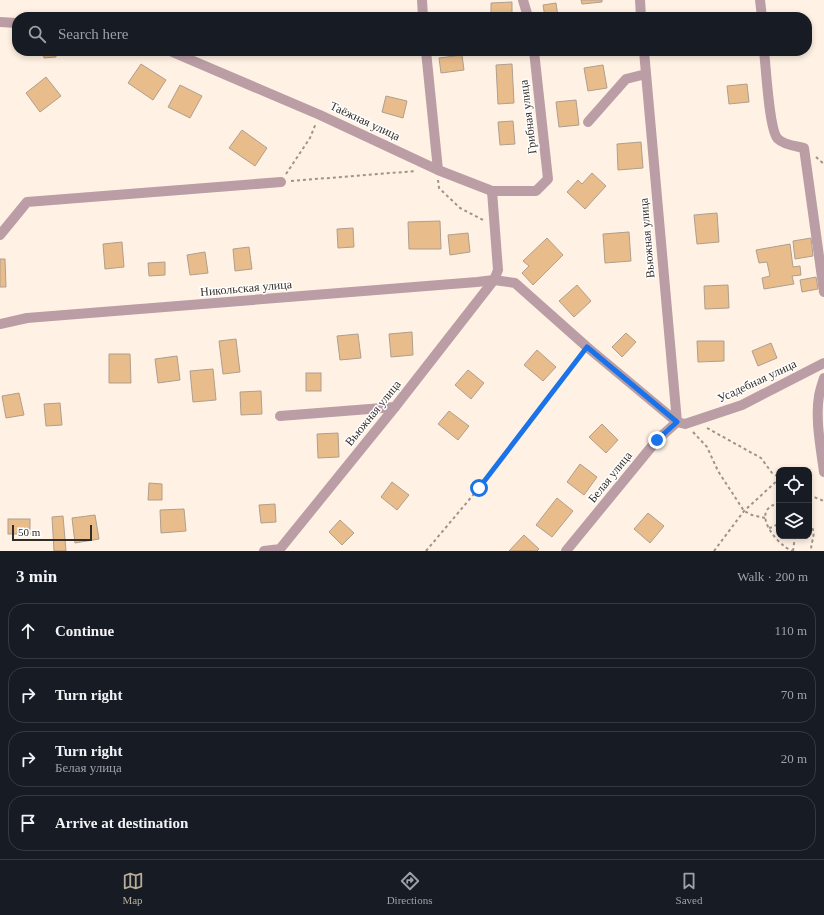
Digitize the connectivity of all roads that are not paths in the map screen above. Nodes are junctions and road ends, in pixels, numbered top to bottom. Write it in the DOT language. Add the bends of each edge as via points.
graph roads {
  1 [pos="422,0"];
  2 [pos="523,0"];
  3 [pos="640,0"];
  4 [pos="760,0"];
  5 [pos="423,12"];
  6 [pos="527,12"];
  7 [pos="641,12"];
  8 [pos="761,12"];
  9 [pos="0,22"];
  10 [pos="12,23"];
  11 [pos="182,56"];
  12 [pos="427,56"];
  13 [pos="535,56"];
  14 [pos="644,56"];
  15 [pos="764,56"];
  16 [pos="646,74"];
  17 [pos="588,122"];
  18 [pos="438,170"];
  19 [pos="548,179"];
  20 [pos="282,182"];
  21 [pos="492,191"];
  22 [pos="0,235"];
  23 [pos="494,280"];
  24 [pos="824,292"];
  25 [pos="0,324"];
  26 [pos="824,363"];
  27 [pos="824,378"];
  28 [pos="395,407"];
  29 [pos="280,416"];
  30 [pos="681,423"];
  31 [pos="824,472"];
  32 [pos="264,551"];
  33 [pos="566,551"];
  1 -- 5 [label="street"];
  2 -- 6 [label="street"];
  3 -- 7 [label="street"];
  4 -- 8 [label="street"];
  9 -- 10 [label="street"];
  11 -- 18 [label="street, Таёжная улица" via="320,115"];
  12 -- 18 [label="street"];
  13 -- 19 [label="street, Грибная улица"];
  14 -- 16 [label="street, Вьюжная улица"];
  15 -- 24 [label="street" via="773,131 777,139 783,143 804,148"];
  16 -- 17 [label="street" via="626,79"];
  16 -- 30 [label="street, Вьюжная улица"];
  18 -- 21 [label="street, Таёжная улица"];
  19 -- 21 [label="street, Таёжная улица" via="536,191"];
  20 -- 22 [label="street" via="27,202"];
  21 -- 23 [label="street" via="498,270"];
  23 -- 25 [label="street, Никольская улица" via="27,318"];
  23 -- 28 [label="street, Вьюжная улица"];
  23 -- 30 [label="street, Никольская улица" via="515,283 587,347"];
  26 -- 30 [label="street, Усадебная улица" via="742,405 696,421"];
  27 -- 31 [label="street" via="818,415"];
  28 -- 29 [label="street"];
  28 -- 32 [label="street, Вьюжная улица" via="280,550"];
  30 -- 33 [label="street, Белая улица" via="657,440"];
}
